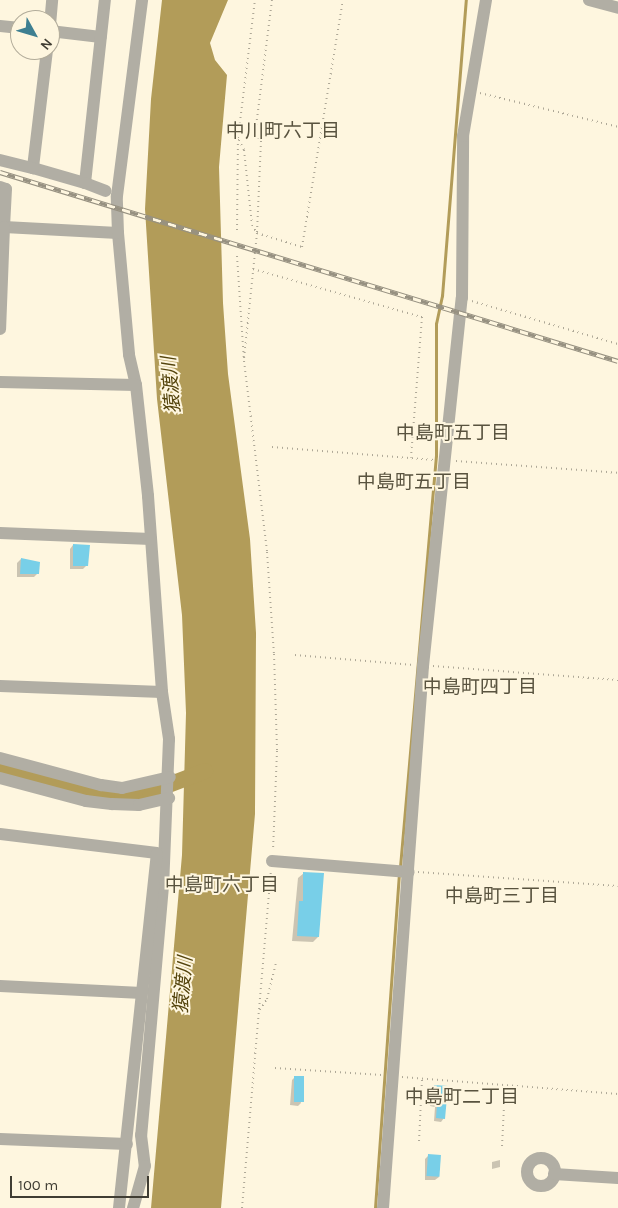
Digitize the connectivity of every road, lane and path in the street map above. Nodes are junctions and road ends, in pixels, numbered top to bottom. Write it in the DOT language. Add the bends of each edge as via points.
graph roads {
  1 [pos="105,0"];
  2 [pos="142,0"];
  3 [pos="255,0"];
  4 [pos="272,0"];
  5 [pos="343,0"];
  6 [pos="486,0"];
  7 [pos="589,0"];
  8 [pos="618,8"];
  9 [pos="60,32"];
  10 [pos="101,37"];
  11 [pos="46,60"];
  12 [pos="469,90"];
  13 [pos="618,127"];
  14 [pos="238,138"];
  15 [pos="0,160"];
  16 [pos="33,168"];
  17 [pos="85,183"];
  18 [pos="0,187"];
  19 [pos="106,191"];
  20 [pos="2,227"];
  21 [pos="237,230"];
  22 [pos="118,232"];
  23 [pos="257,233"];
  24 [pos="237,256"];
  25 [pos="253,269"];
  26 [pos="462,298"];
  27 [pos="0,328"];
  28 [pos="618,344"];
  29 [pos="244,362"];
  30 [pos="0,382"];
  31 [pos="136,385"];
  32 [pos="272,447"];
  33 [pos="412,458"];
  34 [pos="429,459"];
  35 [pos="444,460"];
  36 [pos="618,473"];
  37 [pos="0,533"];
  38 [pos="151,539"];
  39 [pos="295,655"];
  40 [pos="409,665"];
  41 [pos="423,666"];
  42 [pos="618,680"];
  43 [pos="0,686"];
  44 [pos="162,692"];
  45 [pos="0,758"];
  46 [pos="170,777"];
  47 [pos="0,778"];
  48 [pos="169,798"];
  49 [pos="0,834"];
  50 [pos="157,853"];
  51 [pos="272,860"];
  52 [pos="403,871"];
  53 [pos="618,886"];
  54 [pos="276,964"];
  55 [pos="0,986"];
  56 [pos="142,993"];
  57 [pos="258,1012"];
  58 [pos="275,1068"];
  59 [pos="378,1075"];
  60 [pos="393,1076"];
  61 [pos="422,1078"];
  62 [pos="505,1085"];
  63 [pos="618,1094"];
  64 [pos="0,1139"];
  65 [pos="419,1142"];
  66 [pos="127,1144"];
  67 [pos="502,1146"];
  68 [pos="554,1174"];
  69 [pos="618,1178"];
  70 [pos="119,1208"];
  71 [pos="133,1208"];
  72 [pos="242,1208"];
  73 [pos="383,1208"];
  1 -- 10 [label="street"];
  2 -- 22 [label="street" via="117,196"];
  3 -- 14 [label="path"];
  4 -- 23 [label="path" via="255,134 261,141"];
  5 -- 23 [label="path" via="302,247"];
  6 -- 12 [label="street"];
  7 -- 8 [label="street"];
  9 -- 10 [label="street"];
  10 -- 17 [label="street"];
  11 -- 16 [label="street"];
  12 -- 13 [label="path"];
  12 -- 26 [label="street" via="463,136"];
  14 -- 21 [label="path"];
  14 -- 23 [label="path" via="244,150 247,196"];
  15 -- 16 [label="street"];
  16 -- 17 [label="street"];
  17 -- 19 [label="street"];
  18 -- 20 [label="street" via="6,189"];
  20 -- 22 [label="street"];
  20 -- 27 [label="street"];
  22 -- 31 [label="street" via="128,355"];
  23 -- 25 [label="path"];
  24 -- 29 [label="path"];
  25 -- 29 [label="path" via="248,348"];
  25 -- 33 [label="path" via="422,317"];
  26 -- 28 [label="path"];
  26 -- 35 [label="street"];
  29 -- 51 [label="path" via="267,552 274,654 277,750"];
  30 -- 31 [label="street"];
  31 -- 38 [label="street"];
  32 -- 33 [label="path"];
  33 -- 34 [label="path"];
  35 -- 36 [label="path"];
  35 -- 41 [label="street"];
  37 -- 38 [label="street"];
  38 -- 44 [label="street"];
  39 -- 40 [label="path"];
  41 -- 42 [label="path"];
  41 -- 52 [label="street"];
  43 -- 44 [label="street"];
  44 -- 46 [label="street" via="169,739"];
  45 -- 46 [label="street" via="122,788"];
  46 -- 48 [label="street"];
  47 -- 48 [label="street" via="86,801 140,805"];
  48 -- 50 [label="street" via="160,820"];
  48 -- 71 [label="street" via="141,1135 145,1166"];
  49 -- 50 [label="street"];
  50 -- 56 [label="street"];
  51 -- 52 [label="street"];
  51 -- 57 [label="path"];
  52 -- 53 [label="path"];
  52 -- 60 [label="street"];
  54 -- 57 [label="path" via="267,998"];
  55 -- 56 [label="street"];
  56 -- 66 [label="street"];
  57 -- 72 [label="path"];
  58 -- 59 [label="path"];
  60 -- 61 [label="path"];
  60 -- 73 [label="street"];
  61 -- 62 [label="path"];
  61 -- 65 [label="path"];
  62 -- 63 [label="path"];
  62 -- 67 [label="path"];
  64 -- 66 [label="street"];
  66 -- 70 [label="street"];
  68 -- 69 [label="street"];
}
